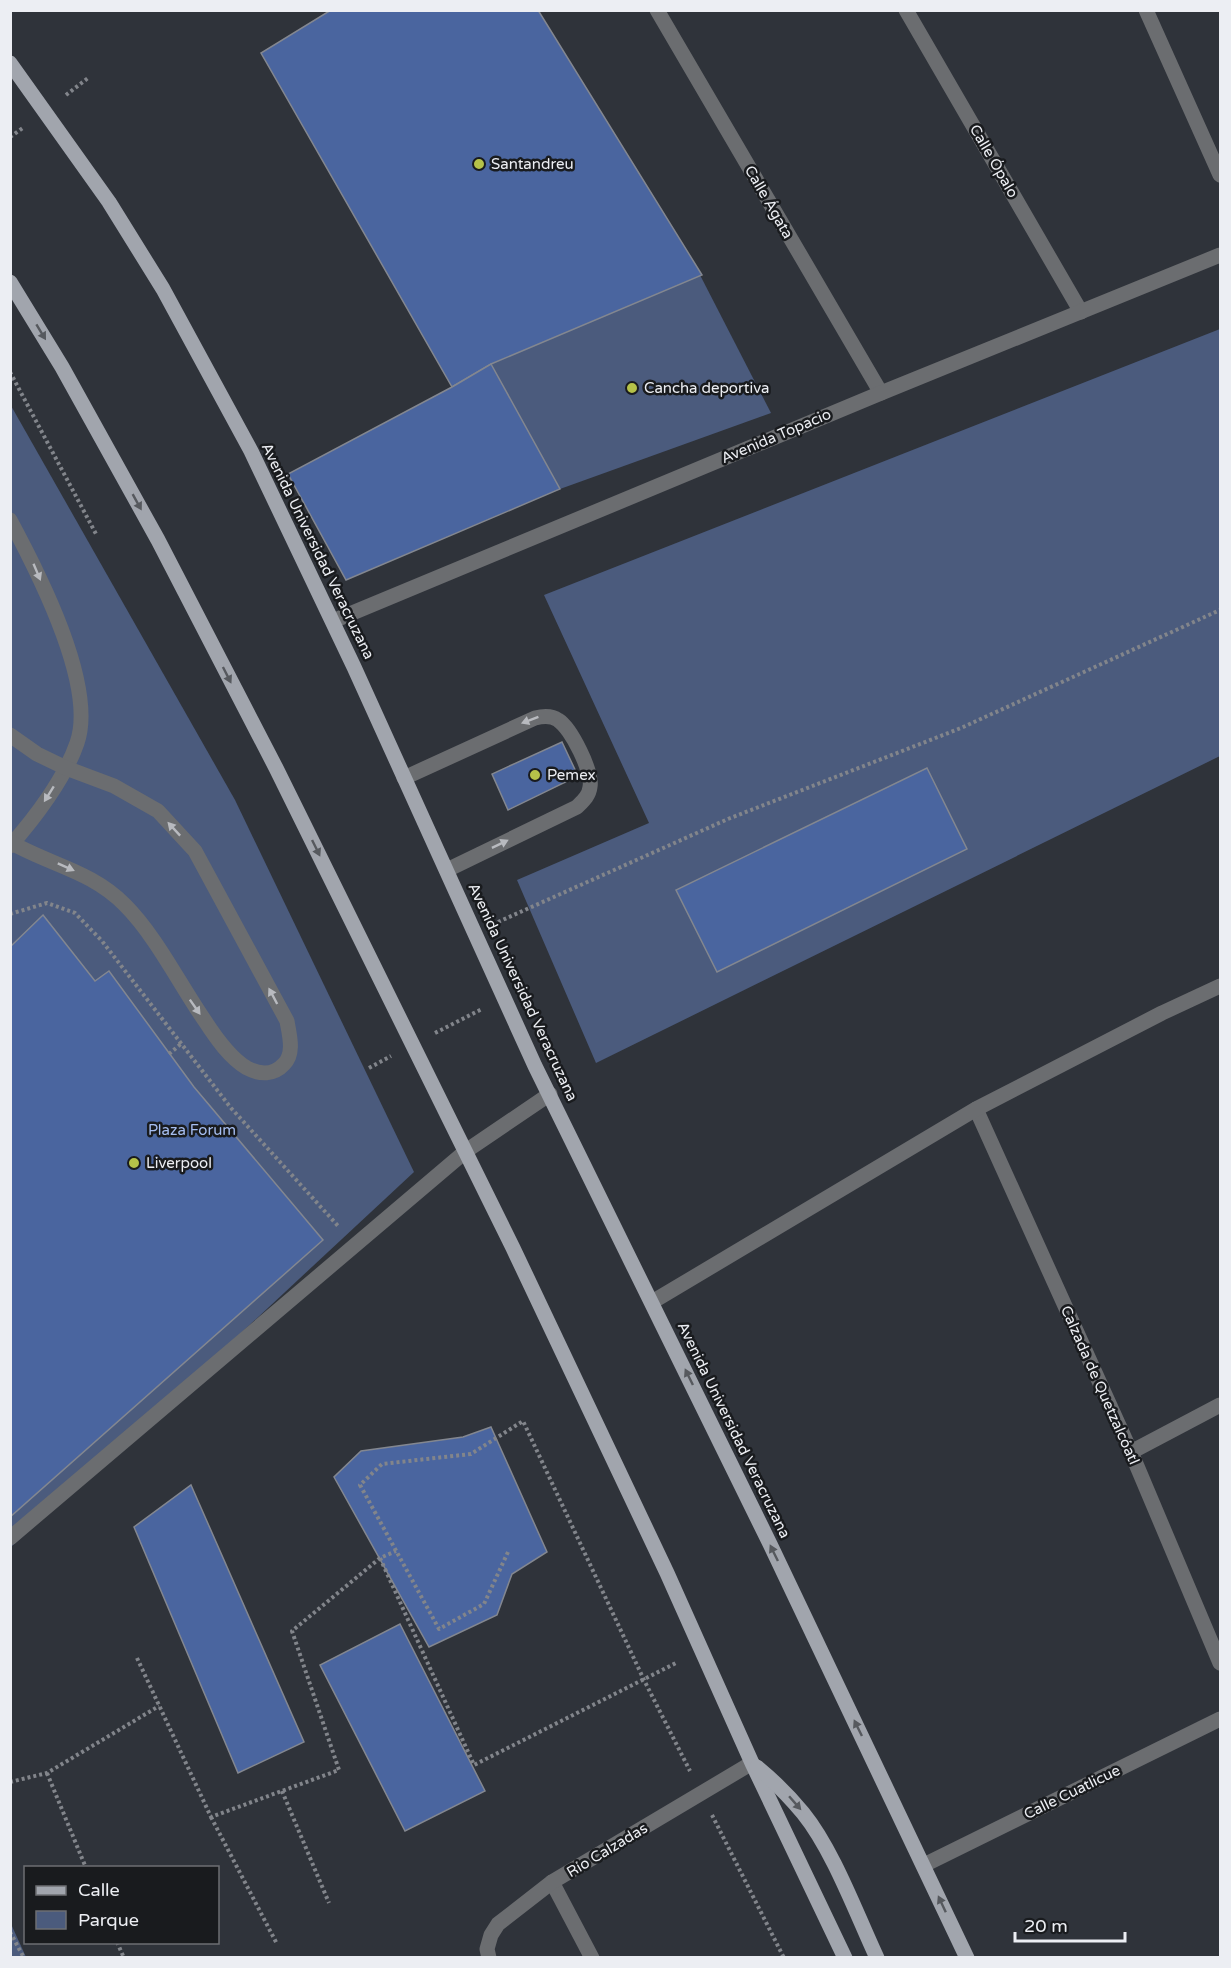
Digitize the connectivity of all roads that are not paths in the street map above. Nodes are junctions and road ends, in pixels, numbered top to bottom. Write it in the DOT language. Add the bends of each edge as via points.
graph roads {
  1 [pos="657,10"];
  2 [pos="906,10"];
  3 [pos="1146,10"];
  4 [pos="10,63"];
  5 [pos="1221,175"];
  6 [pos="1221,255"];
  7 [pos="10,282"];
  8 [pos="1081,312"];
  9 [pos="881,393"];
  10 [pos="10,520"];
  11 [pos="333,621"];
  12 [pos="10,735"];
  13 [pos="66,768"];
  14 [pos="404,778"];
  15 [pos="11,844"];
  16 [pos="447,870"];
  17 [pos="1221,986"];
  18 [pos="550,1094"];
  19 [pos="976,1108"];
  20 [pos="466,1151"];
  21 [pos="652,1302"];
  22 [pos="1221,1405"];
  23 [pos="1131,1452"];
  24 [pos="10,1538"];
  25 [pos="1221,1663"];
  26 [pos="1221,1719"];
  27 [pos="753,1763"];
  28 [pos="924,1865"];
  29 [pos="552,1882"];
  30 [pos="489,1958"];
  31 [pos="592,1958"];
  32 [pos="845,1958"];
  33 [pos="877,1958"];
  34 [pos="967,1958"];
  1 -- 9 [label="street, Calle Ágata"];
  2 -- 8 [label="street, Calle Ópalo"];
  3 -- 5 [label="street"];
  4 -- 11 [label="main road, Avenida Universidad Veracruzana" via="109,202 163,289 251,451"];
  6 -- 8 [label="street, Avenida Topacio"];
  7 -- 20 [label="main road, one-way" via="158,540"];
  8 -- 9 [label="street, Avenida Topacio"];
  9 -- 11 [label="street, Avenida Topacio"];
  10 -- 13 [label="street, one-way" via="36,567 71,657 82,710 78,742"];
  11 -- 14 [label="main road, Avenida Universidad Veracruzana"];
  12 -- 13 [label="street" via="36,754"];
  13 -- 15 [label="street, one-way"];
  15 -- 13 [label="street, one-way" via="95,880 125,905 221,1044 246,1067 260,1073 274,1072 286,1063 291,1046 287,1021 195,851 158,811 114,786"];
  14 -- 16 [label="main road, Avenida Universidad Veracruzana"];
  16 -- 14 [label="street, one-way" via="577,807 591,787 590,775 577,747 568,729 557,719 546,716"];
  16 -- 18 [label="main road, Avenida Universidad Veracruzana"];
  17 -- 19 [label="street"];
  18 -- 20 [label="street"];
  18 -- 21 [label="main road, Avenida Universidad Veracruzana"];
  19 -- 21 [label="street"];
  19 -- 23 [label="street, Calzada de Quetzalcóatl"];
  20 -- 24 [label="street"];
  20 -- 27 [label="main road" via="703,1649"];
  28 -- 21 [label="main road, Avenida Universidad Veracruzana, one-way"];
  22 -- 23 [label="street"];
  23 -- 25 [label="street, Calzada de Quetzalcóatl"];
  26 -- 28 [label="street, Calle Cuatlicue"];
  27 -- 29 [label="street, Río Calzadas"];
  27 -- 32 [label="main road"];
  27 -- 33 [label="main road, one-way" via="805,1815 828,1854"];
  34 -- 28 [label="main road, Avenida Universidad Veracruzana, one-way"];
  29 -- 30 [label="street, Río Calzadas" via="498,1924 487,1949"];
  29 -- 31 [label="street"];
}
